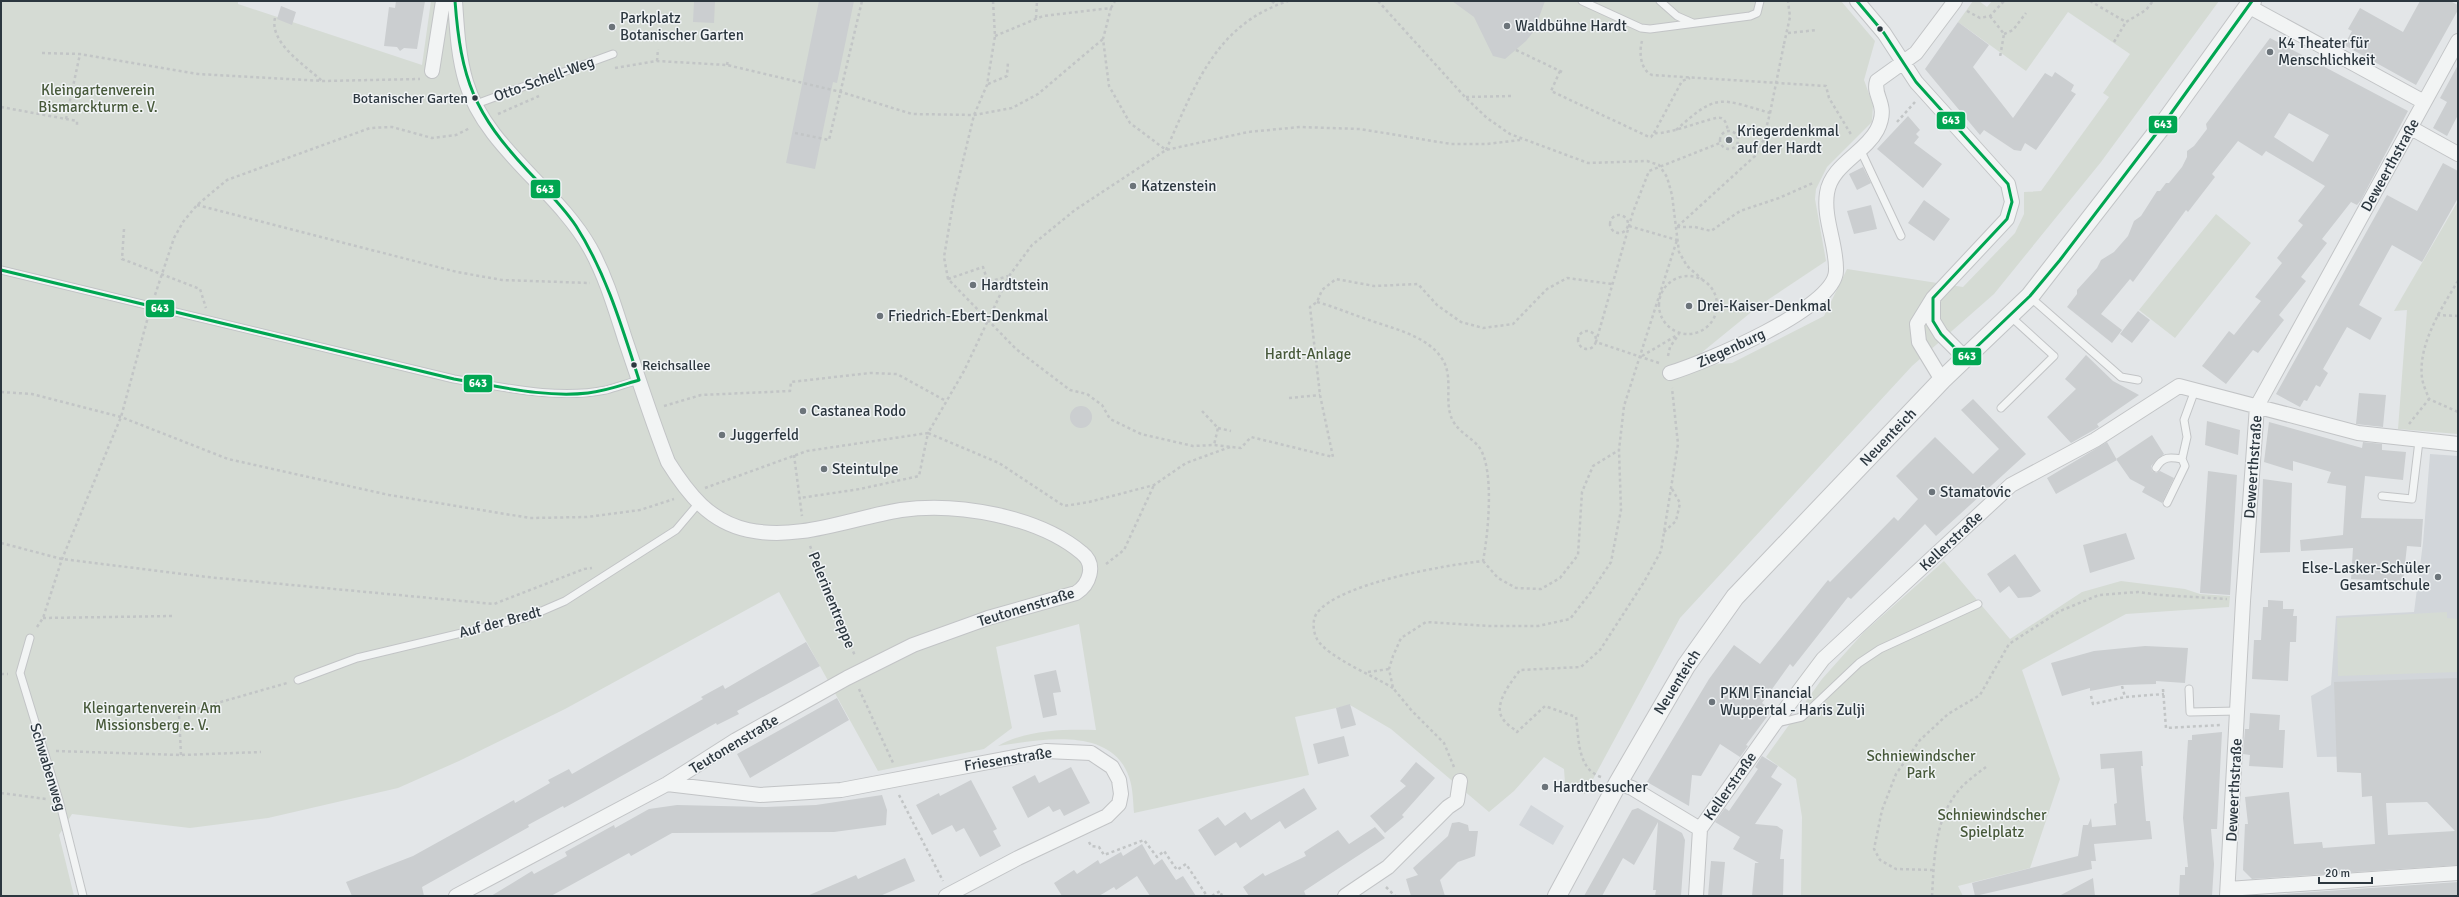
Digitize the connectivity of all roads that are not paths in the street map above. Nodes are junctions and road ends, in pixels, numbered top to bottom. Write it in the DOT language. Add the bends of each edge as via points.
graph roads {
  1 [pos="444,1"];
  2 [pos="455,1"];
  3 [pos="1582,1"];
  4 [pos="1660,1"];
  5 [pos="1760,1"];
  6 [pos="1857,1"];
  7 [pos="1954,2"];
  8 [pos="2250,4"];
  9 [pos="1693,23"];
  10 [pos="2458,41"];
  11 [pos="613,54"];
  12 [pos="1902,62"];
  13 [pos="432,71"];
  14 [pos="2424,102"];
  15 [pos="476,104"];
  16 [pos="2410,128"];
  17 [pos="1860,149"];
  18 [pos="2458,154"];
  19 [pos="1901,236"];
  20 [pos="1,270"];
  21 [pos="2030,296"];
  22 [pos="1933,298"];
  23 [pos="2010,316"];
  24 [pos="1965,358"];
  25 [pos="1670,373"];
  26 [pos="639,380"];
  27 [pos="1942,380"];
  28 [pos="2138,380"];
  29 [pos="2195,390"];
  30 [pos="2257,406"];
  31 [pos="2001,408"];
  32 [pos="2419,441"];
  33 [pos="2458,444"];
  34 [pos="2182,459"];
  35 [pos="2156,468"];
  36 [pos="2382,496"];
  37 [pos="693,499"];
  38 [pos="2167,503"];
  39 [pos="1978,604"];
  40 [pos="30,638"];
  41 [pos="298,680"];
  42 [pos="2189,689"];
  43 [pos="2238,718"];
  44 [pos="1774,723"];
  45 [pos="1460,781"];
  46 [pos="1618,783"];
  47 [pos="667,784"];
  48 [pos="1700,830"];
  49 [pos="2458,873"];
  50 [pos="2227,893"];
  51 [pos="83,896"];
  52 [pos="456,896"];
  53 [pos="946,896"];
  54 [pos="1344,896"];
  55 [pos="1557,896"];
  56 [pos="1696,896"];
  1 -- 13 [label="street"];
  2 -- 15 [label="street, Otto-Schell-Weg" via="458,45 466,83"];
  3 -- 9 [label="lane" via="1645,28"];
  4 -- 9 [label="lane" via="1677,16"];
  5 -- 9 [label="lane" via="1757,13 1750,16"];
  6 -- 12 [label="street" via="1884,33"];
  7 -- 12 [label="street" via="1924,45"];
  8 -- 14 [label="street"];
  8 -- 21 [label="street, Neuenteich" via="2152,138"];
  10 -- 14 [label="street, Deweerthstraße"];
  11 -- 15 [label="lane, Otto-Schell-Weg"];
  12 -- 17 [label="street, Ziegenburg" via="1878,81 1876,86 1882,103 1882,118 1877,131"];
  12 -- 22 [label="street" via="1916,82 2008,184 2012,202 2007,219"];
  14 -- 16 [label="street, Deweerthstraße"];
  15 -- 26 [label="street, Otto-Schell-Weg" via="485,120 509,150 557,201 591,249 606,282"];
  16 -- 18 [label="street"];
  16 -- 30 [label="street, Deweerthstraße"];
  17 -- 19 [label="lane"];
  17 -- 25 [label="street, Ziegenburg" via="1839,170 1826,193 1836,271 1832,284 1823,296 1772,329 1718,356"];
  20 -- 26 [label="lane" via="454,379 525,390 585,392 606,390"];
  21 -- 23 [label="street, Neuenteich"];
  21 -- 28 [label="lane" via="2121,377"];
  22 -- 24 [label="street" via="1933,321"];
  22 -- 27 [label="street" via="1917,324 1919,342"];
  23 -- 24 [label="street, Neuenteich"];
  23 -- 31 [label="lane" via="2054,356"];
  24 -- 27 [label="street, Neuenteich"];
  26 -- 37 [label="street, Teutonenstraße" via="668,462"];
  27 -- 46 [label="street, Neuenteich" via="1735,597 1686,666"];
  29 -- 30 [label="street"];
  29 -- 34 [label="lane" via="2184,420 2187,437"];
  29 -- 44 [label="street, Kellerstraße" via="2179,386 2095,440 2011,485 1823,659"];
  30 -- 32 [label="street" via="2358,434"];
  30 -- 43 [label="street, Deweerthstraße" via="2243,600"];
  32 -- 33 [label="street"];
  32 -- 36 [label="lane" via="2412,499"];
  34 -- 35 [label="lane" via="2162,459"];
  34 -- 38 [label="lane" via="2185,466"];
  37 -- 41 [label="lane, Auf der Bredt" via="676,530 565,601 528,617 357,658"];
  37 -- 47 [label="street, Teutonenstraße" via="732,525 772,533 900,510 959,508 1014,520 1062,540 1085,556 1090,565 1090,576 1076,593 948,631 913,645 736,740"];
  39 -- 44 [label="lane" via="1880,649 1859,664 1802,716"];
  40 -- 51 [label="lane, Schwabenweg" via="20,673 59,800"];
  42 -- 43 [label="lane" via="2190,712"];
  43 -- 50 [label="street, Deweerthstraße"];
  44 -- 48 [label="street, Kellerstraße"];
  45 -- 54 [label="street" via="1457,801 1388,867"];
  46 -- 48 [label="street" via="1632,788"];
  46 -- 55 [label="street, Neuenteich"];
  47 -- 52 [label="street, Teutonenstraße"];
  47 -- 53 [label="street, Friesenstraße" via="760,795 841,790 1046,751 1091,753 1103,760 1117,775 1121,794 1119,804 1107,816"];
  48 -- 56 [label="street"];
  49 -- 50 [label="street"];
}
